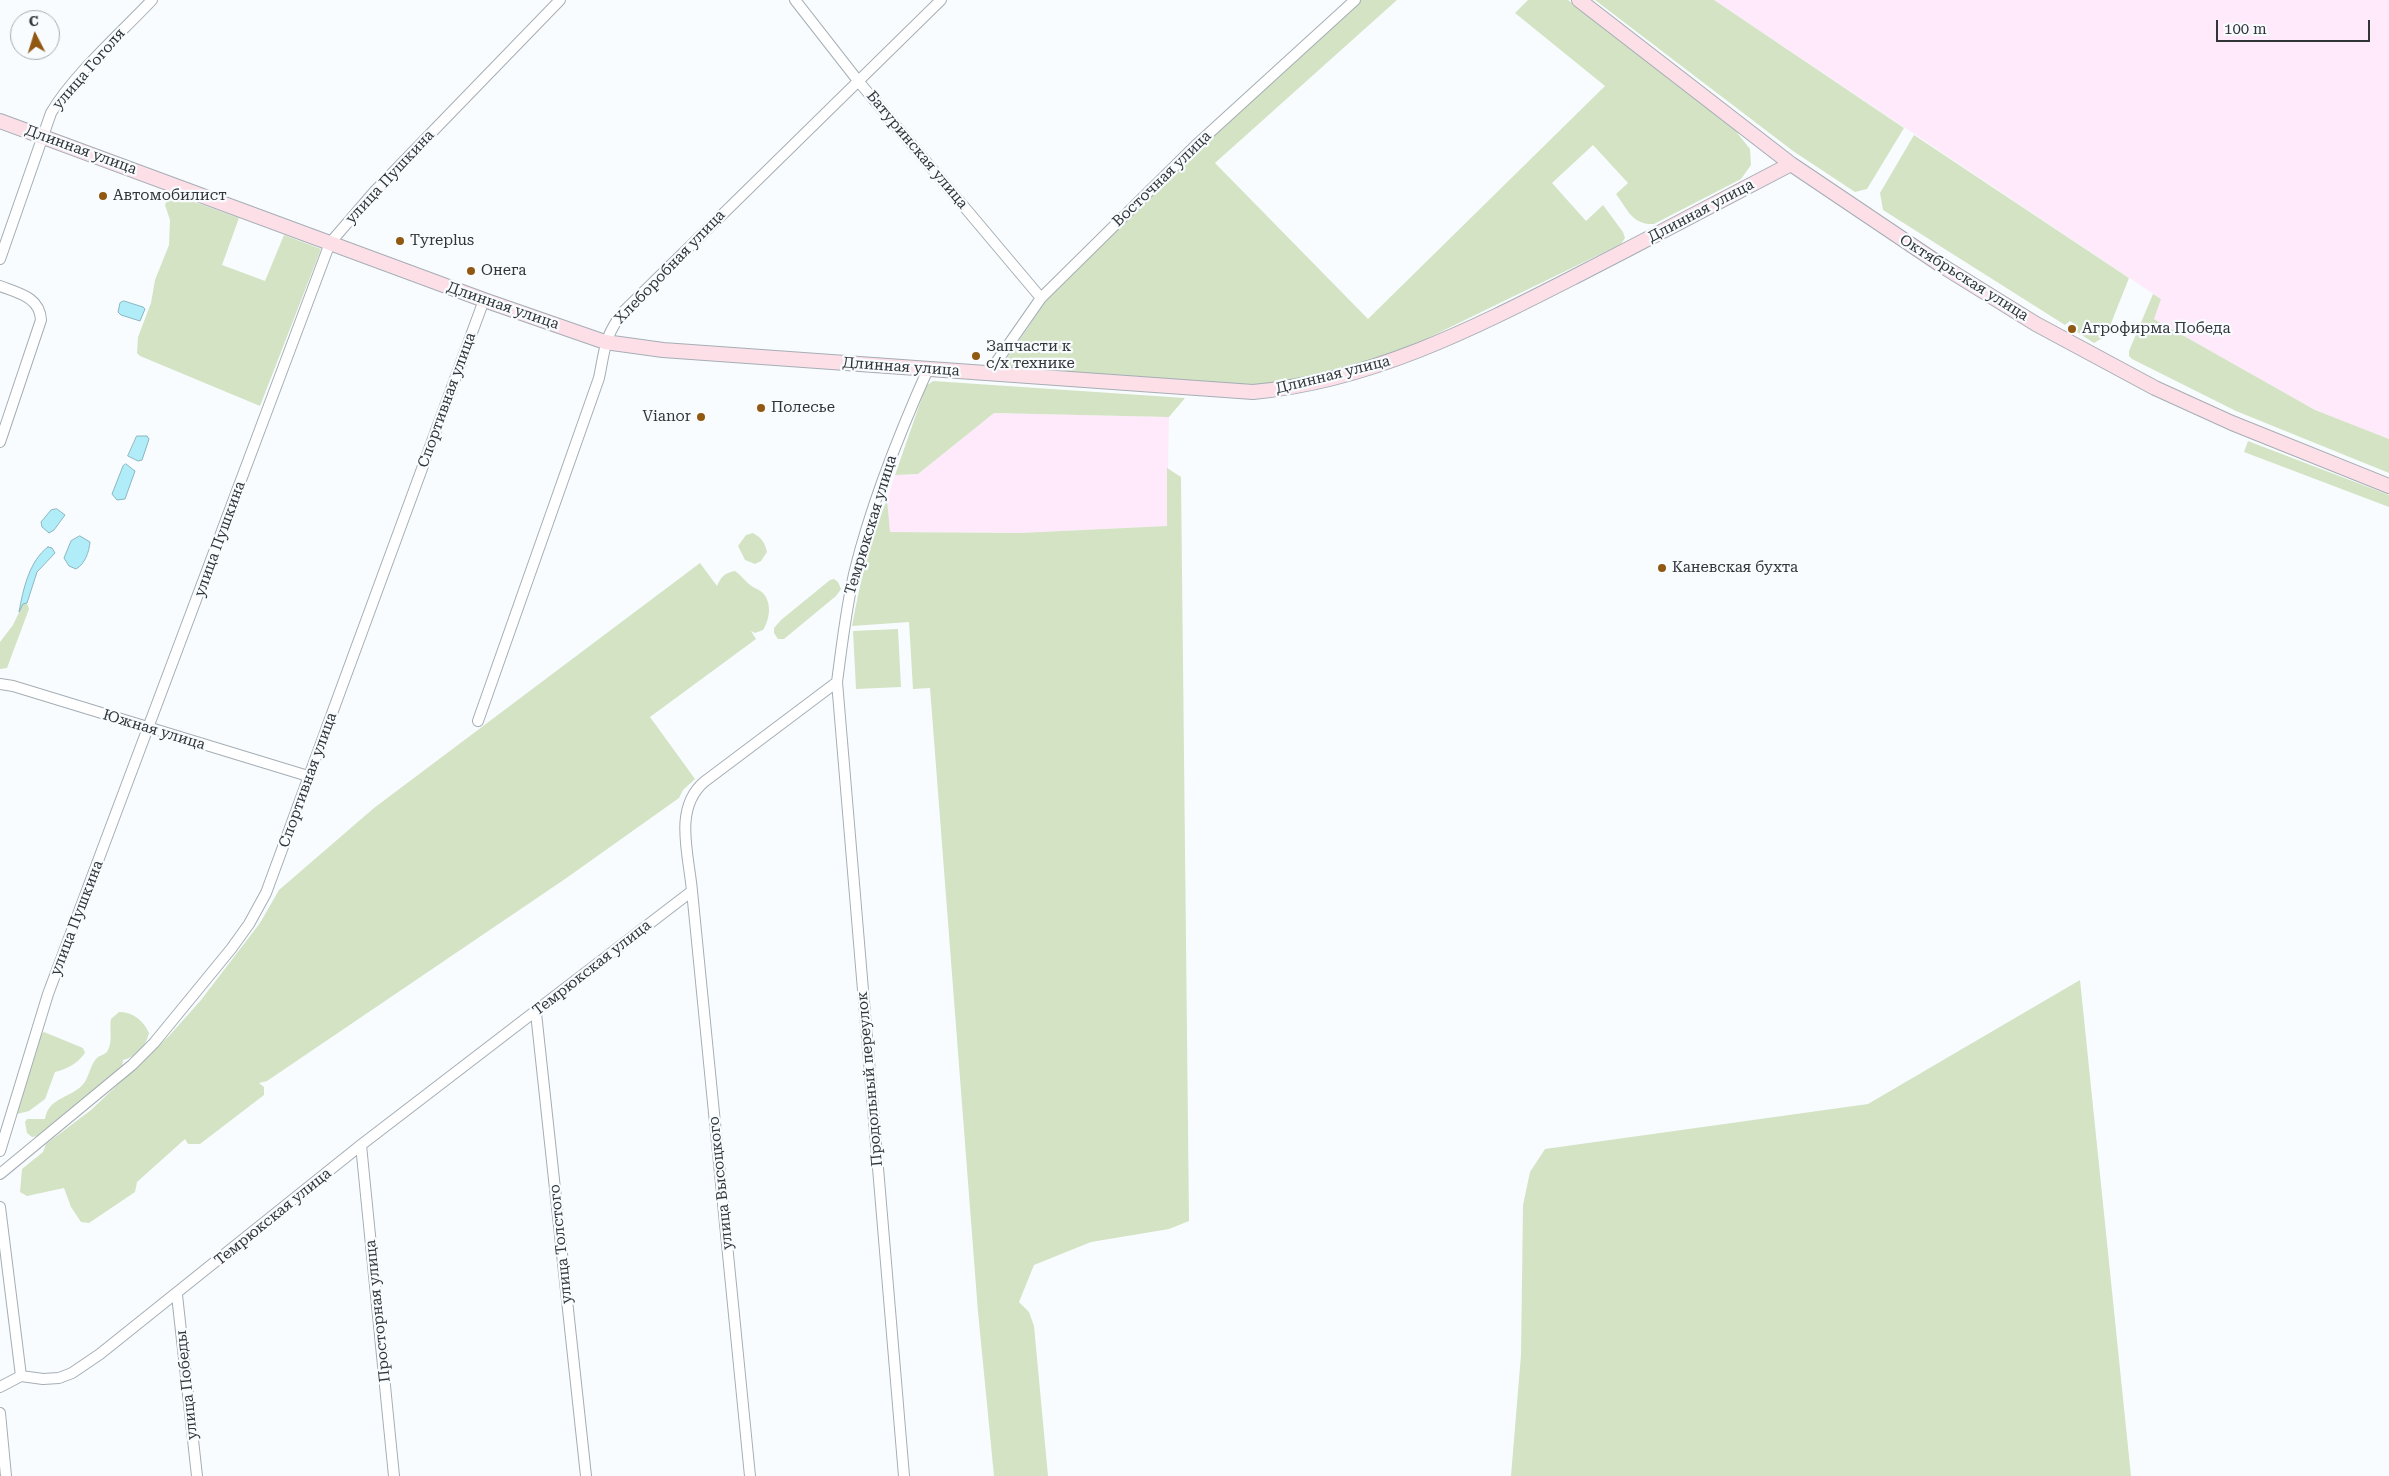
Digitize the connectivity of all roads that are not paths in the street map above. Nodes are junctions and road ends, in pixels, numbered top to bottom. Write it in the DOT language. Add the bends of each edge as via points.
graph roads {
  1 [pos="152,0"];
  2 [pos="560,0"];
  3 [pos="795,0"];
  4 [pos="941,0"];
  5 [pos="1355,0"];
  6 [pos="1579,0"];
  7 [pos="859,82"];
  8 [pos="0,121"];
  9 [pos="44,136"];
  10 [pos="1791,164"];
  11 [pos="330,243"];
  12 [pos="0,259"];
  13 [pos="0,286"];
  14 [pos="1041,298"];
  15 [pos="484,300"];
  16 [pos="605,342"];
  17 [pos="928,370"];
  18 [pos="988,374"];
  19 [pos="0,442"];
  20 [pos="2389,486"];
  21 [pos="837,682"];
  22 [pos="0,684"];
  23 [pos="478,721"];
  24 [pos="149,729"];
  25 [pos="308,776"];
  26 [pos="692,891"];
  27 [pos="536,1012"];
  28 [pos="361,1145"];
  29 [pos="0,1151"];
  30 [pos="0,1174"];
  31 [pos="0,1208"];
  32 [pos="177,1294"];
  33 [pos="21,1376"];
  34 [pos="0,1387"];
  35 [pos="0,1413"];
  36 [pos="6,1476"];
  37 [pos="197,1476"];
  38 [pos="394,1476"];
  39 [pos="586,1476"];
  40 [pos="750,1476"];
  41 [pos="904,1476"];
  1 -- 9 [label="street, улица Гоголя" via="58,102"];
  2 -- 11 [label="street, улица Пушкина" via="374,192"];
  3 -- 7 [label="street, Батуринская улица"];
  4 -- 7 [label="street, Хлеборобная улица"];
  5 -- 14 [label="street, Восточная улица" via="1195,146"];
  6 -- 10 [label="street, Октябрьская улица"];
  7 -- 14 [label="street, Батуринская улица"];
  7 -- 16 [label="street, Хлеборобная улица" via="624,311"];
  8 -- 9 [label="street, Длинная улица"];
  9 -- 11 [label="street, Длинная улица"];
  9 -- 12 [label="street, улица Гоголя"];
  10 -- 18 [label="street, Длинная улица" via="1528,300 1423,350 1358,373 1312,384 1253,392"];
  10 -- 20 [label="street, Октябрьская улица" via="1944,267 2113,367 2232,423"];
  11 -- 15 [label="street, Длинная улица"];
  11 -- 24 [label="street, улица Пушкина"];
  13 -- 19 [label="street" via="29,297 41,315 41,326"];
  14 -- 18 [label="street, Восточная улица"];
  15 -- 16 [label="street, Длинная улица"];
  15 -- 25 [label="street, Спортивная улица"];
  16 -- 17 [label="street, Длинная улица" via="663,350"];
  16 -- 23 [label="street, Хлеборобная улица" via="599,378"];
  17 -- 18 [label="street, Длинная улица"];
  17 -- 21 [label="street, Темрюкская улица" via="895,447 856,568"];
  21 -- 26 [label="street" via="691,795 685,818"];
  21 -- 41 [label="street, Продольный переулок"];
  22 -- 24 [label="street, Южная улица"];
  24 -- 25 [label="street, Южная улица"];
  24 -- 29 [label="street, улица Пушкина" via="48,994"];
  25 -- 30 [label="street, Спортивная улица" via="266,893 231,948 177,1016 132,1065"];
  26 -- 27 [label="street, Темрюкская улица"];
  26 -- 40 [label="street, улица Высоцкого"];
  27 -- 28 [label="street, Темрюкская улица"];
  27 -- 39 [label="street, улица Толстого"];
  28 -- 32 [label="street, Темрюкская улица"];
  28 -- 38 [label="street, Просторная улица"];
  31 -- 33 [label="street"];
  32 -- 33 [label="street, Темрюкская улица" via="72,1373 43,1380"];
  32 -- 37 [label="street, улица Победы"];
  33 -- 34 [label="street"];
  35 -- 36 [label="street"];
}
